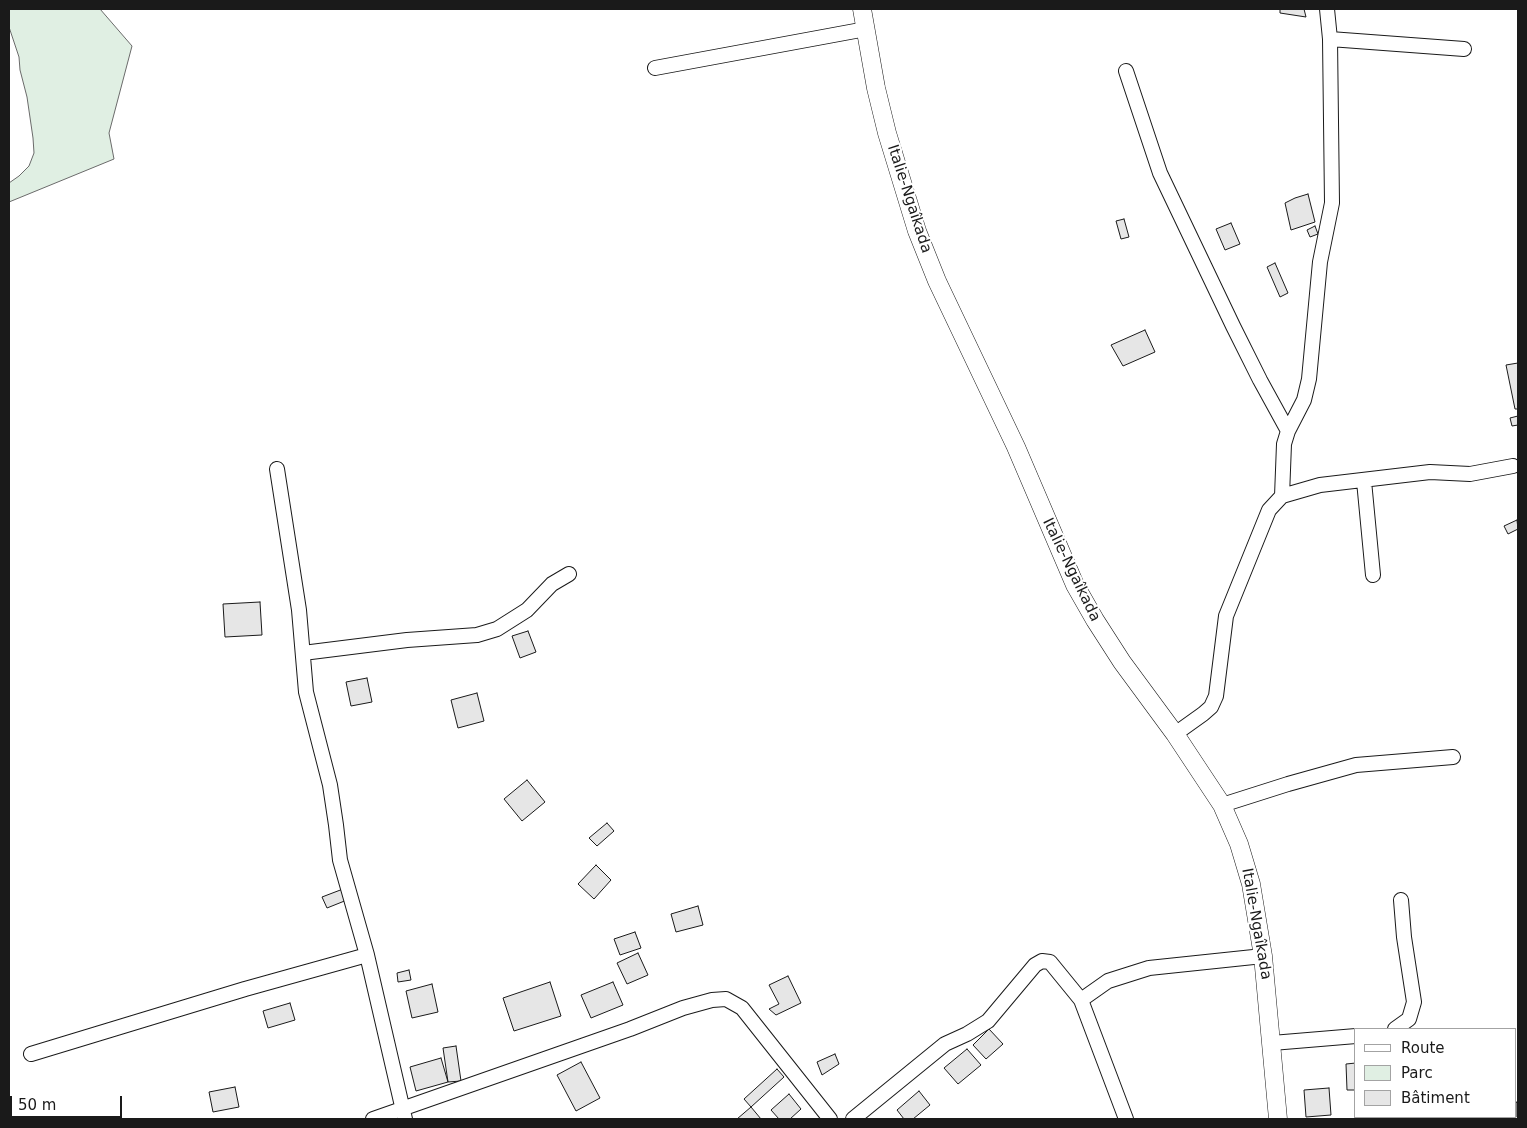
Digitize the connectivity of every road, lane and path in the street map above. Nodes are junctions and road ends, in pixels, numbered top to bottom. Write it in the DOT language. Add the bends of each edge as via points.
graph roads {
  1 [pos="862,9"];
  2 [pos="1327,9"];
  3 [pos="866,28"];
  4 [pos="1330,39"];
  5 [pos="1464,49"];
  6 [pos="655,68"];
  7 [pos="1126,71"];
  8 [pos="1288,431"];
  9 [pos="1514,466"];
  10 [pos="277,469"];
  11 [pos="1364,481"];
  12 [pos="1282,496"];
  13 [pos="569,574"];
  14 [pos="1373,575"];
  15 [pos="303,653"];
  16 [pos="1175,734"];
  17 [pos="1453,757"];
  18 [pos="1222,805"];
  19 [pos="1401,900"];
  20 [pos="367,955"];
  21 [pos="1263,956"];
  22 [pos="1081,1000"];
  23 [pos="1396,1028"];
  24 [pos="1354,1036"];
  25 [pos="1272,1043"];
  26 [pos="30,1054"];
  27 [pos="404,1114"];
  28 [pos="373,1119"];
  29 [pos="830,1119"];
  30 [pos="853,1119"];
  31 [pos="1126,1119"];
  32 [pos="1278,1119"];
  1 -- 3 [label="street, Italie-Ngaîkada"];
  2 -- 4 [label="street"];
  3 -- 6 [label="street"];
  3 -- 16 [label="street, Italie-Ngaîkada" via="887,134 917,231 937,281 1016,447 1075,585 1122,662"];
  4 -- 5 [label="street"];
  4 -- 8 [label="street" via="1332,203 1320,262 1309,379 1304,400"];
  7 -- 8 [label="street" via="1160,173 1233,326"];
  8 -- 12 [label="street" via="1284,444"];
  9 -- 11 [label="street" via="1470,474 1430,472"];
  10 -- 15 [label="street"];
  11 -- 12 [label="street" via="1320,485"];
  11 -- 14 [label="street"];
  12 -- 16 [label="street" via="1269,510 1226,616 1216,696 1211,707"];
  13 -- 15 [label="street" via="552,584 527,610 497,629 477,635"];
  15 -- 20 [label="street" via="306,692 330,785 340,860"];
  16 -- 18 [label="street, Italie-Ngaîkada"];
  17 -- 18 [label="street" via="1356,765"];
  18 -- 21 [label="street, Italie-Ngaîkada" via="1240,844 1252,884"];
  19 -- 23 [label="street" via="1414,1002 1409,1019"];
  20 -- 26 [label="street"];
  20 -- 27 [label="street"];
  21 -- 22 [label="street" via="1149,968 1108,981"];
  21 -- 25 [label="street, Italie-Ngaîkada"];
  22 -- 30 [label="street" via="1050,962 1042,961 1035,965 988,1021 945,1044"];
  22 -- 31 [label="street"];
  24 -- 25 [label="street"];
  25 -- 32 [label="street, Italie-Ngaîkada"];
  27 -- 28 [label="street"];
  27 -- 29 [label="street" via="683,1008 726,998 742,1008"];
}
